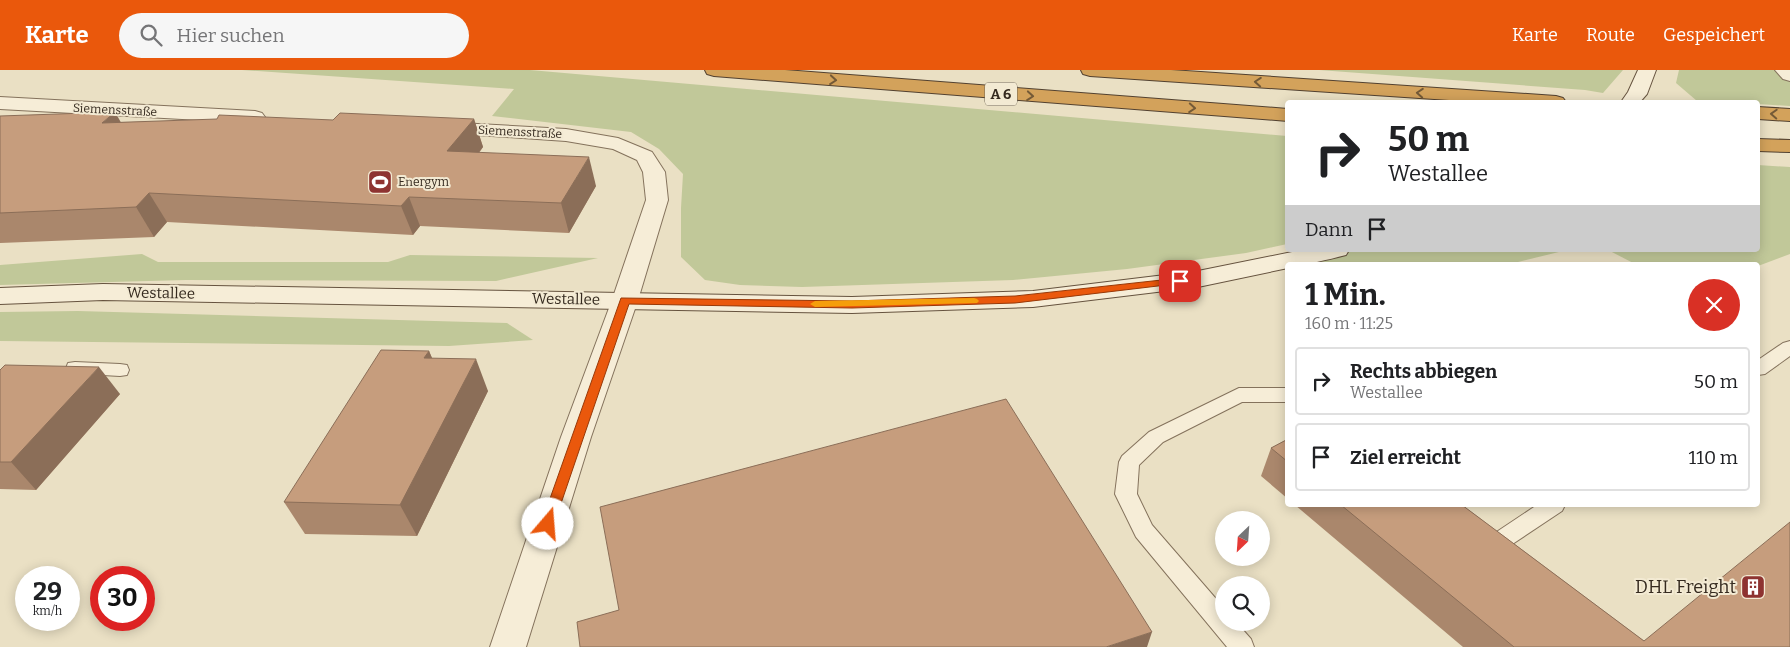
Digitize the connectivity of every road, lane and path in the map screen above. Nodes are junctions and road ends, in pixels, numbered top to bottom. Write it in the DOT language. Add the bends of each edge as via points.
graph roads {
  1 [pos="714,70"];
  2 [pos="1090,70"];
  3 [pos="1647,70"];
  4 [pos="1784,70"];
  5 [pos="1790,75"];
  6 [pos="1527,100"];
  7 [pos="1632,100"];
  8 [pos="0,103"];
  9 [pos="1760,114"];
  10 [pos="1285,115"];
  11 [pos="1790,115"];
  12 [pos="278,119"];
  13 [pos="417,126"];
  14 [pos="1760,145"];
  15 [pos="1790,146"];
  16 [pos="1327,252"];
  17 [pos="0,296"];
  18 [pos="625,300"];
  19 [pos="1790,347"];
  20 [pos="61,367"];
  21 [pos="1760,368"];
  22 [pos="120,370"];
  23 [pos="1285,394"];
  24 [pos="1551,507"];
  25 [pos="1500,541"];
  26 [pos="508,647"];
  27 [pos="1242,647"];
  1 -- 10 [label="highway, A 6, one-way"];
  6 -- 2 [label="highway, one-way"];
  3 -- 7 [label="main road"];
  4 -- 5 [label="main road"];
  8 -- 12 [label="main road, Siemensstraße"];
  11 -- 9 [label="highway, one-way"];
  13 -- 18 [label="main road, Siemensstraße" via="566,135 618,144 645,156 654,172 657,200"];
  14 -- 15 [label="highway"];
  16 -- 18 [label="main road, Westallee" via="1198,279 1033,299 852,305"];
  17 -- 18 [label="main road, Westallee" via="103,292"];
  18 -- 26 [label="main road, Siemensstraße" via="576,437"];
  19 -- 21 [label="lane"];
  20 -- 22 [label="lane"];
  23 -- 27 [label="lane" via="1239,395 1156,436 1129,462 1126,494 1144,531"];
  24 -- 25 [label="lane"];
}
